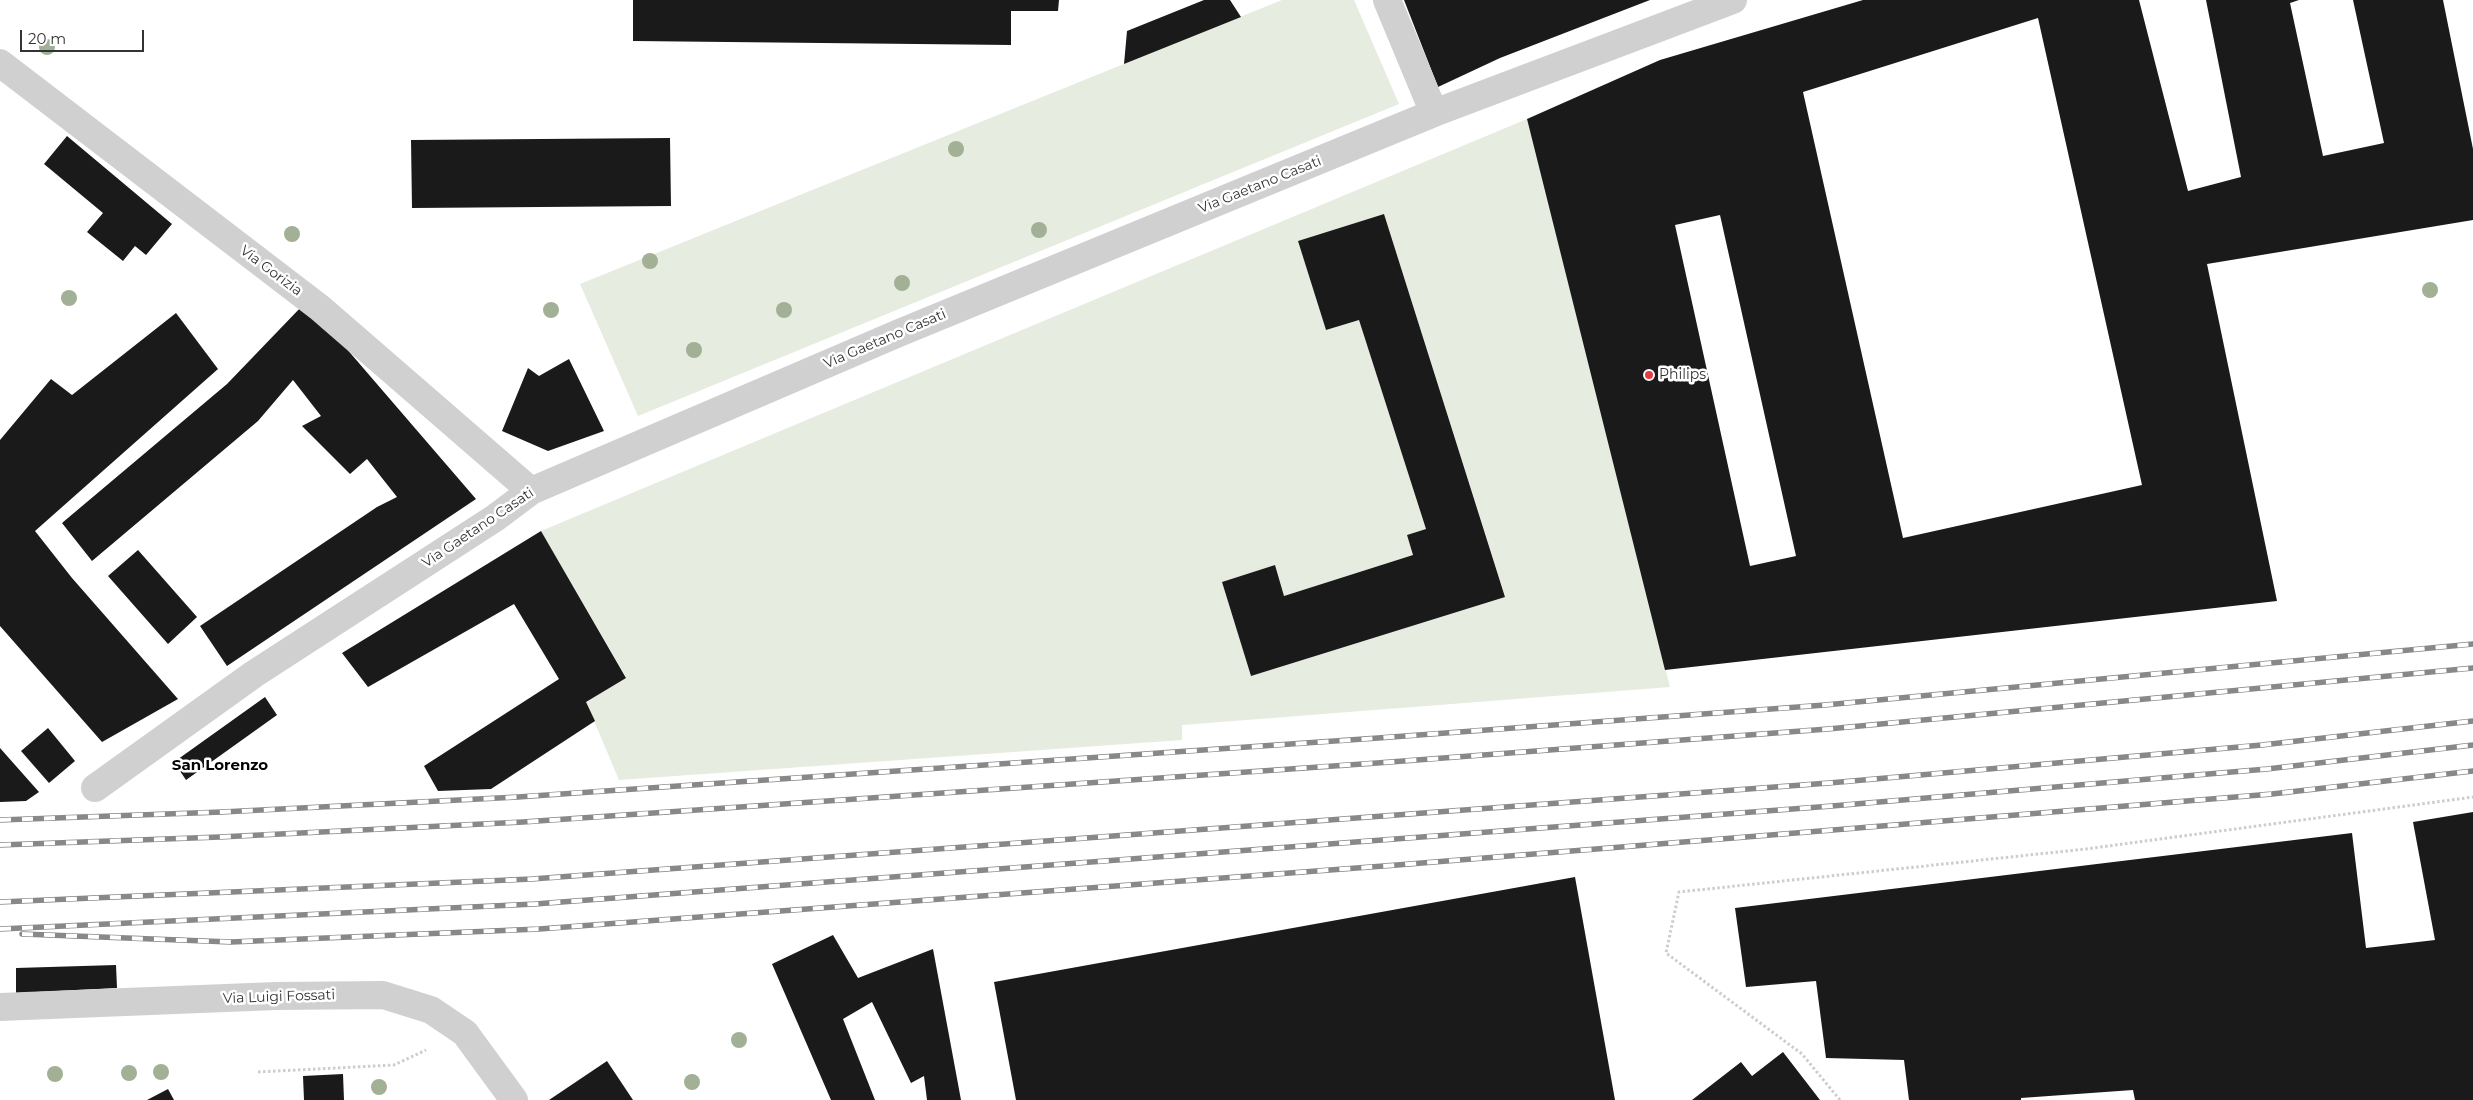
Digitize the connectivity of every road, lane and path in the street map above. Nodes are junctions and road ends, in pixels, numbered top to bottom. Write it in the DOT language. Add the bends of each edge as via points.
graph roads {
  1 [pos="1387,0"];
  2 [pos="1733,0"];
  3 [pos="0,63"];
  4 [pos="1434,113"];
  5 [pos="531,491"];
  6 [pos="95,788"];
  7 [pos="2473,797"];
  8 [pos="0,1006"];
  9 [pos="465,1033"];
  10 [pos="258,1072"];
  11 [pos="514,1100"];
  12 [pos="1840,1100"];
  1 -- 4 [label="street"];
  2 -- 4 [label="street, Via Gaetano Casati"];
  3 -- 5 [label="street, Via Gorizia" via="320,308"];
  4 -- 5 [label="street, Via Gaetano Casati" via="899,333"];
  5 -- 6 [label="street, Via Gaetano Casati" via="495,518 254,674"];
  7 -- 12 [label="path" via="2086,849 1679,892 1666,953 1802,1054"];
  8 -- 9 [label="street, Via Luigi Fossati" via="383,995 430,1010"];
  9 -- 10 [label="path" via="394,1065"];
  9 -- 11 [label="street, Via Luigi Fossati"];
}
